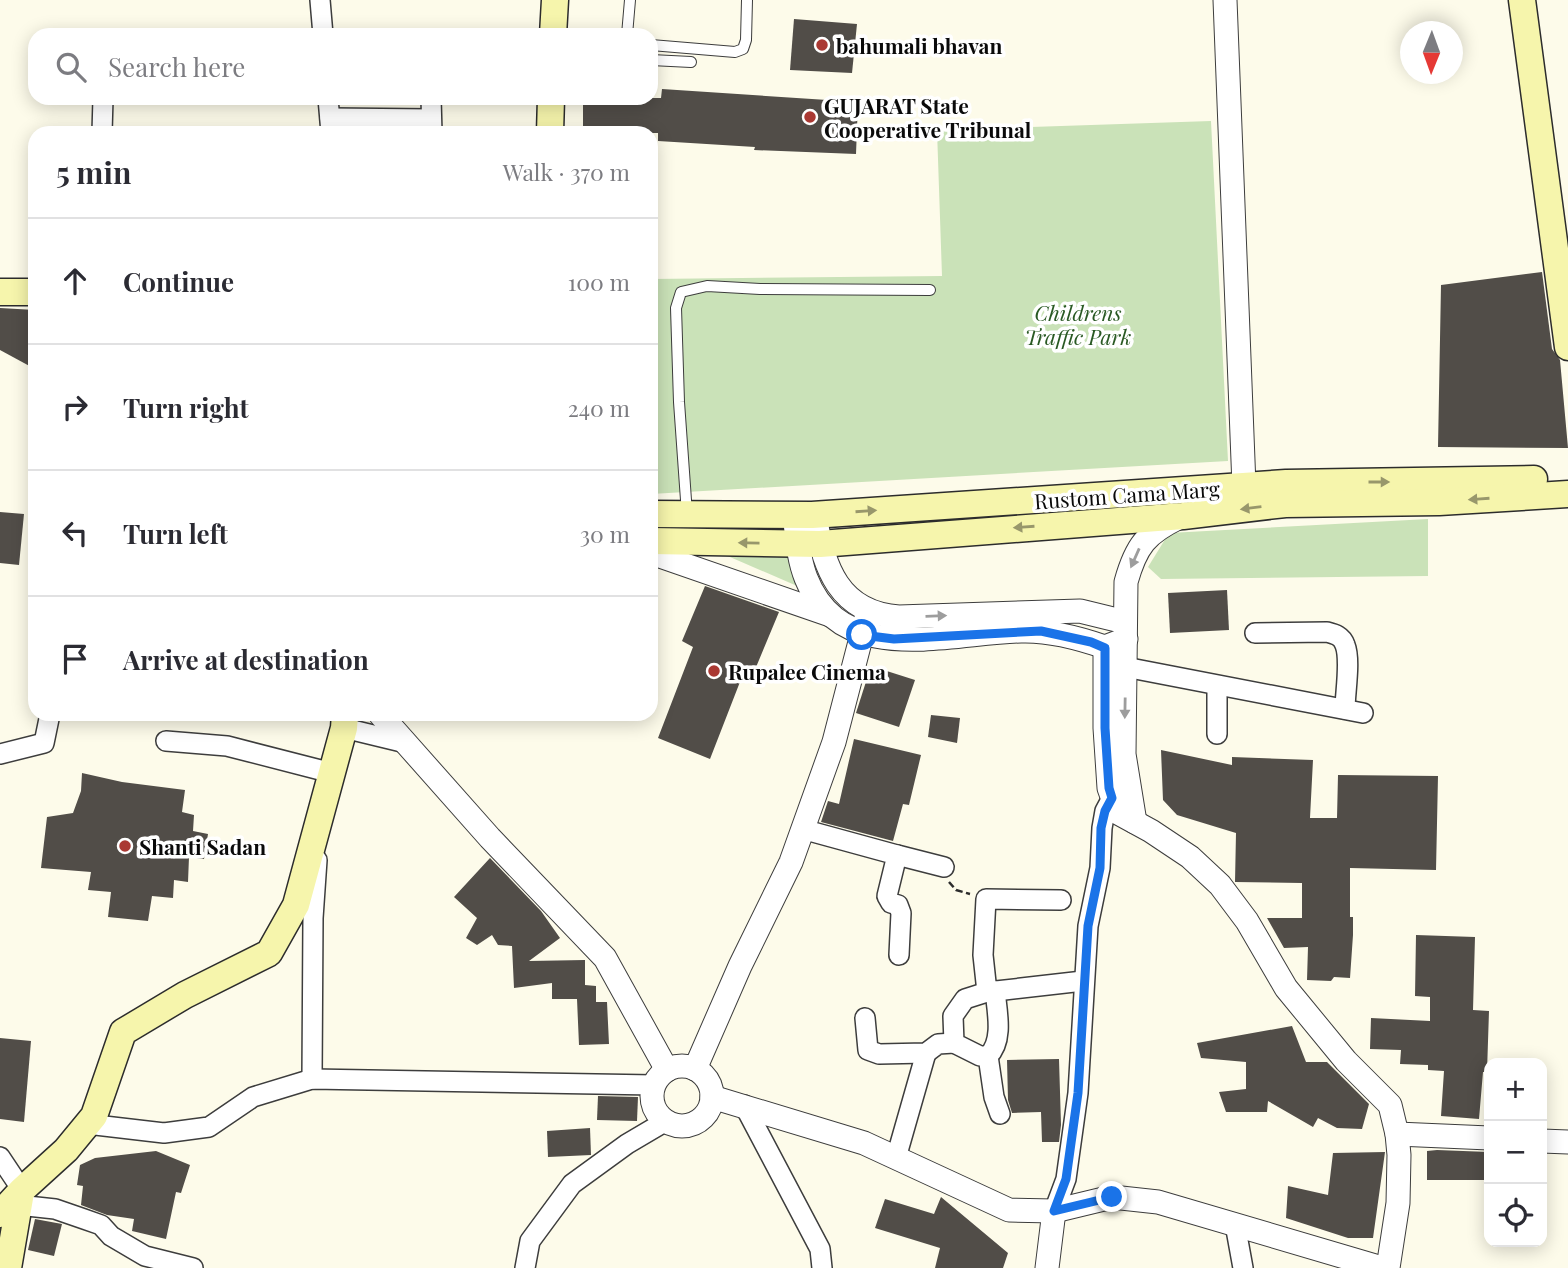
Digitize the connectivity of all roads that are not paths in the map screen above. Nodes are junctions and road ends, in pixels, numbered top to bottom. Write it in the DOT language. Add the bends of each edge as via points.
graph roads {
  1 [pos="320,0"];
  2 [pos="555,0"];
  3 [pos="630,0"];
  4 [pos="747,0"];
  5 [pos="1225,0"];
  6 [pos="1522,0"];
  7 [pos="1538,0"];
  8 [pos="322,28"];
  9 [pos="553,28"];
  10 [pos="628,28"];
  11 [pos="658,46"];
  12 [pos="658,60"];
  13 [pos="691,62"];
  14 [pos="103,105"];
  15 [pos="328,105"];
  16 [pos="431,105"];
  17 [pos="551,105"];
  18 [pos="102,126"];
  19 [pos="330,126"];
  20 [pos="431,126"];
  21 [pos="550,126"];
  22 [pos="1568,220"];
  23 [pos="930,290"];
  24 [pos="0,292"];
  25 [pos="28,292"];
  26 [pos="1568,347"];
  27 [pos="1568,478"];
  28 [pos="1244,486"];
  29 [pos="1439,492"];
  30 [pos="1568,494"];
  31 [pos="658,514"];
  32 [pos="687,514"];
  33 [pos="805,515"];
  34 [pos="1183,516"];
  35 [pos="658,541"];
  36 [pos="809,544"];
  37 [pos="658,555"];
  38 [pos="868,611"];
  39 [pos="830,615"];
  40 [pos="1255,633"];
  41 [pos="862,635"];
  42 [pos="1119,636"];
  43 [pos="1125,667"];
  44 [pos="1217,686"];
  45 [pos="49,721"];
  46 [pos="344,721"];
  47 [pos="386,721"];
  48 [pos="1217,734"];
  49 [pos="166,741"];
  50 [pos="405,743"];
  51 [pos="0,754"];
  52 [pos="332,773"];
  53 [pos="1112,798"];
  54 [pos="319,819"];
  55 [pos="1135,822"];
  56 [pos="802,830"];
  57 [pos="897,855"];
  58 [pos="944,867"];
  59 [pos="1061,900"];
  60 [pos="899,955"];
  61 [pos="1083,981"];
  62 [pos="991,991"];
  63 [pos="865,1017"];
  64 [pos="954,1043"];
  65 [pos="926,1053"];
  66 [pos="988,1056"];
  67 [pos="695,1069"];
  68 [pos="660,1078"];
  69 [pos="312,1079"];
  70 [pos="712,1097"];
  71 [pos="744,1105"];
  72 [pos="1000,1114"];
  73 [pos="666,1121"];
  74 [pos="87,1124"];
  75 [pos="1397,1134"];
  76 [pos="1484,1138"];
  77 [pos="1547,1141"];
  78 [pos="1568,1142"];
  79 [pos="0,1157"];
  80 [pos="896,1158"];
  81 [pos="13,1203"];
  82 [pos="1054,1211"];
  83 [pos="1235,1224"];
  84 [pos="8,1268"];
  85 [pos="193,1268"];
  86 [pos="525,1268"];
  87 [pos="822,1268"];
  88 [pos="1046,1268"];
  89 [pos="1243,1268"];
  90 [pos="1382,1268"];
  91 [pos="1388,1268"];
  1 -- 8 [label="street"];
  2 -- 9 [label="main road"];
  3 -- 10 [label="lane"];
  4 -- 11 [label="lane" via="743,49"];
  5 -- 28 [label="street"];
  6 -- 26 [label="main road"];
  7 -- 22 [label="main road"];
  12 -- 13 [label="lane"];
  14 -- 18 [label="street"];
  15 -- 19 [label="street"];
  16 -- 20 [label="street"];
  17 -- 21 [label="main road"];
  19 -- 20 [label="street"];
  23 -- 32 [label="lane" via="707,286 681,292 676,308"];
  24 -- 25 [label="main road"];
  27 -- 29 [label="main road"];
  28 -- 29 [label="main road, Rustom Cama Marg, one-way" via="1286,483"];
  33 -- 28 [label="main road, Rustom Cama Marg, one-way"];
  30 -- 29 [label="main road, one-way"];
  29 -- 34 [label="main road, Rustom Cama Marg, one-way"];
  31 -- 32 [label="main road, Rustom Cama Marg"];
  32 -- 33 [label="main road, Rustom Cama Marg"];
  33 -- 36 [label="street"];
  34 -- 36 [label="main road, Rustom Cama Marg, one-way"];
  34 -- 42 [label="street, one-way" via="1158,527 1132,559"];
  36 -- 35 [label="main road, Rustom Cama Marg, one-way"];
  36 -- 38 [label="street" via="850,599"];
  36 -- 39 [label="street" via="806,579"];
  37 -- 39 [label="street"];
  38 -- 41 [label="street"];
  38 -- 42 [label="street, one-way" via="900,617 1080,611"];
  39 -- 41 [label="street"];
  40 -- 44 [label="street" via="1337,635 1345,643 1354,711"];
  41 -- 42 [label="street" via="894,639 1041,631 1091,642"];
  41 -- 56 [label="street" via="834,742"];
  42 -- 43 [label="street"];
  42 -- 53 [label="street" via="1105,728"];
  43 -- 44 [label="street"];
  43 -- 55 [label="street, one-way" via="1124,754"];
  44 -- 48 [label="street"];
  45 -- 51 [label="street" via="44,743"];
  46 -- 50 [label="street"];
  46 -- 52 [label="main road"];
  47 -- 50 [label="street"];
  49 -- 52 [label="street" via="227,746"];
  50 -- 68 [label="street" via="605,958"];
  52 -- 54 [label="main road"];
  53 -- 55 [label="street" via="1118,813"];
  53 -- 61 [label="street" via="1101,828 1100,868"];
  54 -- 69 [label="street"];
  54 -- 74 [label="main road" via="296,905 269,953 123,1032"];
  55 -- 75 [label="street" via="1189,857 1220,885 1286,988 1346,1061 1390,1105"];
  56 -- 57 [label="street"];
  56 -- 67 [label="street"];
  57 -- 58 [label="street"];
  57 -- 60 [label="street" via="887,896 901,913"];
  59 -- 62 [label="street" via="986,899 983,955"];
  61 -- 62 [label="street"];
  61 -- 82 [label="street" via="1078,1093 1066,1179"];
  62 -- 64 [label="street" via="965,999 957,1007"];
  62 -- 66 [label="street" via="998,1027 995,1049"];
  63 -- 65 [label="street" via="868,1050"];
  64 -- 65 [label="street"];
  64 -- 66 [label="street"];
  65 -- 80 [label="street"];
  66 -- 72 [label="street"];
  67 -- 68 [label="street" via="676,1067"];
  67 -- 70 [label="street" via="709,1082"];
  68 -- 69 [label="street"];
  68 -- 73 [label="street" via="652,1095"];
  69 -- 74 [label="street" via="253,1097 209,1127 164,1133"];
  70 -- 71 [label="street"];
  70 -- 73 [label="street" via="709,1110 694,1123"];
  71 -- 80 [label="street" via="864,1143"];
  71 -- 87 [label="street" via="820,1248"];
  73 -- 86 [label="street" via="572,1184 530,1241"];
  74 -- 81 [label="main road"];
  75 -- 76 [label="street"];
  75 -- 91 [label="street" via="1398,1203"];
  77 -- 78 [label="street"];
  79 -- 81 [label="street"];
  80 -- 82 [label="street" via="1009,1210"];
  81 -- 84 [label="main road"];
  81 -- 85 [label="street" via="55,1209 101,1225 145,1256"];
  82 -- 83 [label="street" via="1112,1197 1158,1202"];
  82 -- 88 [label="street"];
  83 -- 89 [label="street"];
  83 -- 90 [label="street"];
}
